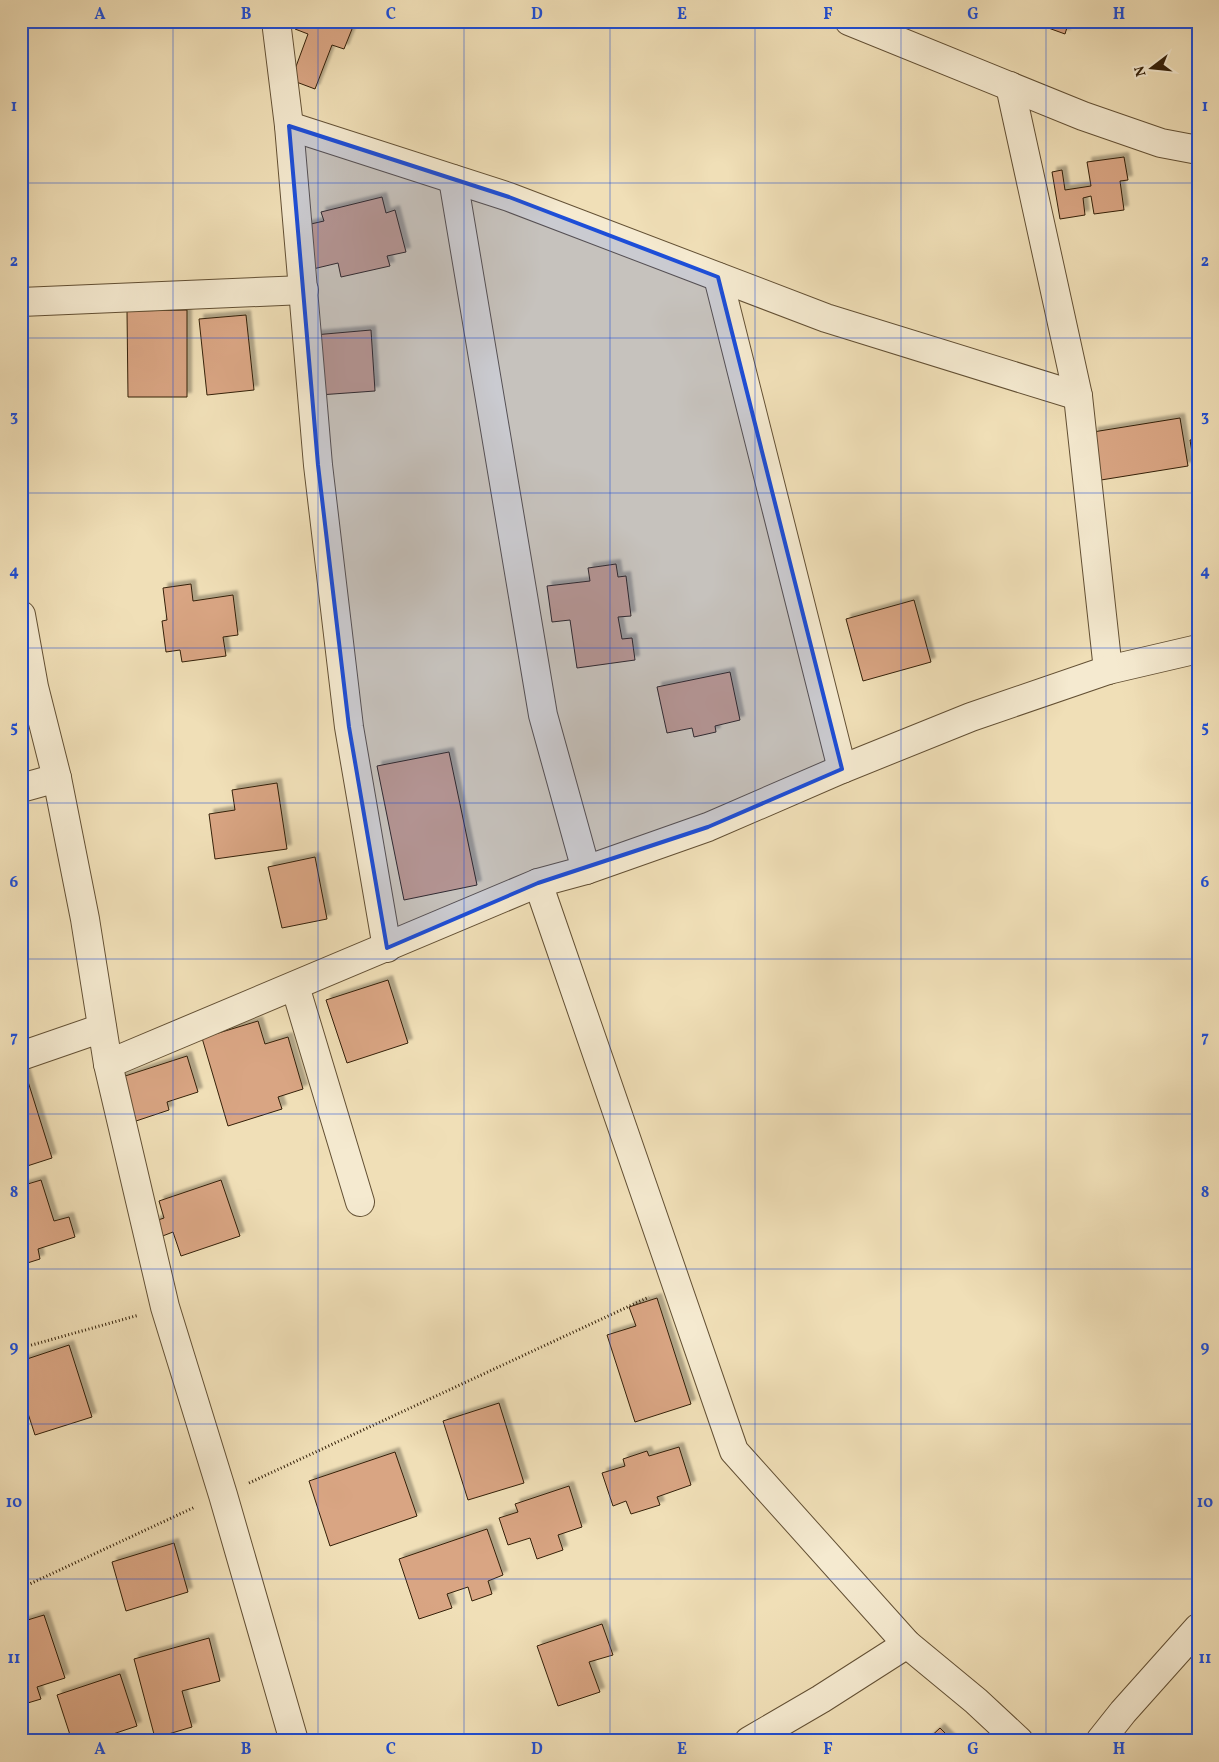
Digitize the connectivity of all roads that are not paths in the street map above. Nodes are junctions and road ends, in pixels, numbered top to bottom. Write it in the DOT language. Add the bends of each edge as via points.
graph roads {
  1 [pos="276,21"];
  2 [pos="849,21"];
  3 [pos="1010,86"];
  4 [pos="289,126"];
  5 [pos="1198,150"];
  6 [pos="453,179"];
  7 [pos="718,277"];
  8 [pos="304,290"];
  9 [pos="21,302"];
  10 [pos="1078,396"];
  11 [pos="21,615"];
  12 [pos="1198,649"];
  13 [pos="1108,670"];
  14 [pos="842,769"];
  15 [pos="57,778"];
  16 [pos="21,788"];
  17 [pos="586,870"];
  18 [pos="538,883"];
  19 [pos="387,948"];
  20 [pos="295,986"];
  21 [pos="102,1028"];
  22 [pos="21,1056"];
  23 [pos="108,1064"];
  24 [pos="360,1202"];
  25 [pos="1198,1628"];
  26 [pos="907,1644"];
  27 [pos="294,1741"];
  28 [pos="749,1741"];
  29 [pos="1019,1741"];
  30 [pos="1100,1741"];
  1 -- 4 [label="street"];
  2 -- 3 [label="street"];
  3 -- 5 [label="street" via="1161,143"];
  3 -- 10 [label="street"];
  4 -- 6 [label="street"];
  4 -- 8 [label="street"];
  6 -- 7 [label="street" via="509,197"];
  6 -- 17 [label="street" via="543,715"];
  7 -- 10 [label="street" via="826,318"];
  7 -- 14 [label="street"];
  8 -- 9 [label="street"];
  8 -- 19 [label="street" via="318,465 349,727"];
  10 -- 13 [label="street"];
  11 -- 15 [label="street" via="34,688"];
  12 -- 13 [label="street"];
  13 -- 14 [label="street" via="972,717"];
  14 -- 17 [label="street" via="708,827"];
  15 -- 16 [label="street"];
  15 -- 21 [label="street" via="85,919"];
  17 -- 18 [label="street"];
  18 -- 19 [label="street"];
  18 -- 26 [label="street" via="734,1451"];
  19 -- 20 [label="street"];
  20 -- 23 [label="street"];
  20 -- 24 [label="street"];
  21 -- 22 [label="street"];
  21 -- 23 [label="street"];
  23 -- 27 [label="street" via="165,1307"];
  25 -- 30 [label="street"];
  26 -- 28 [label="street"];
  26 -- 29 [label="street"];
}
